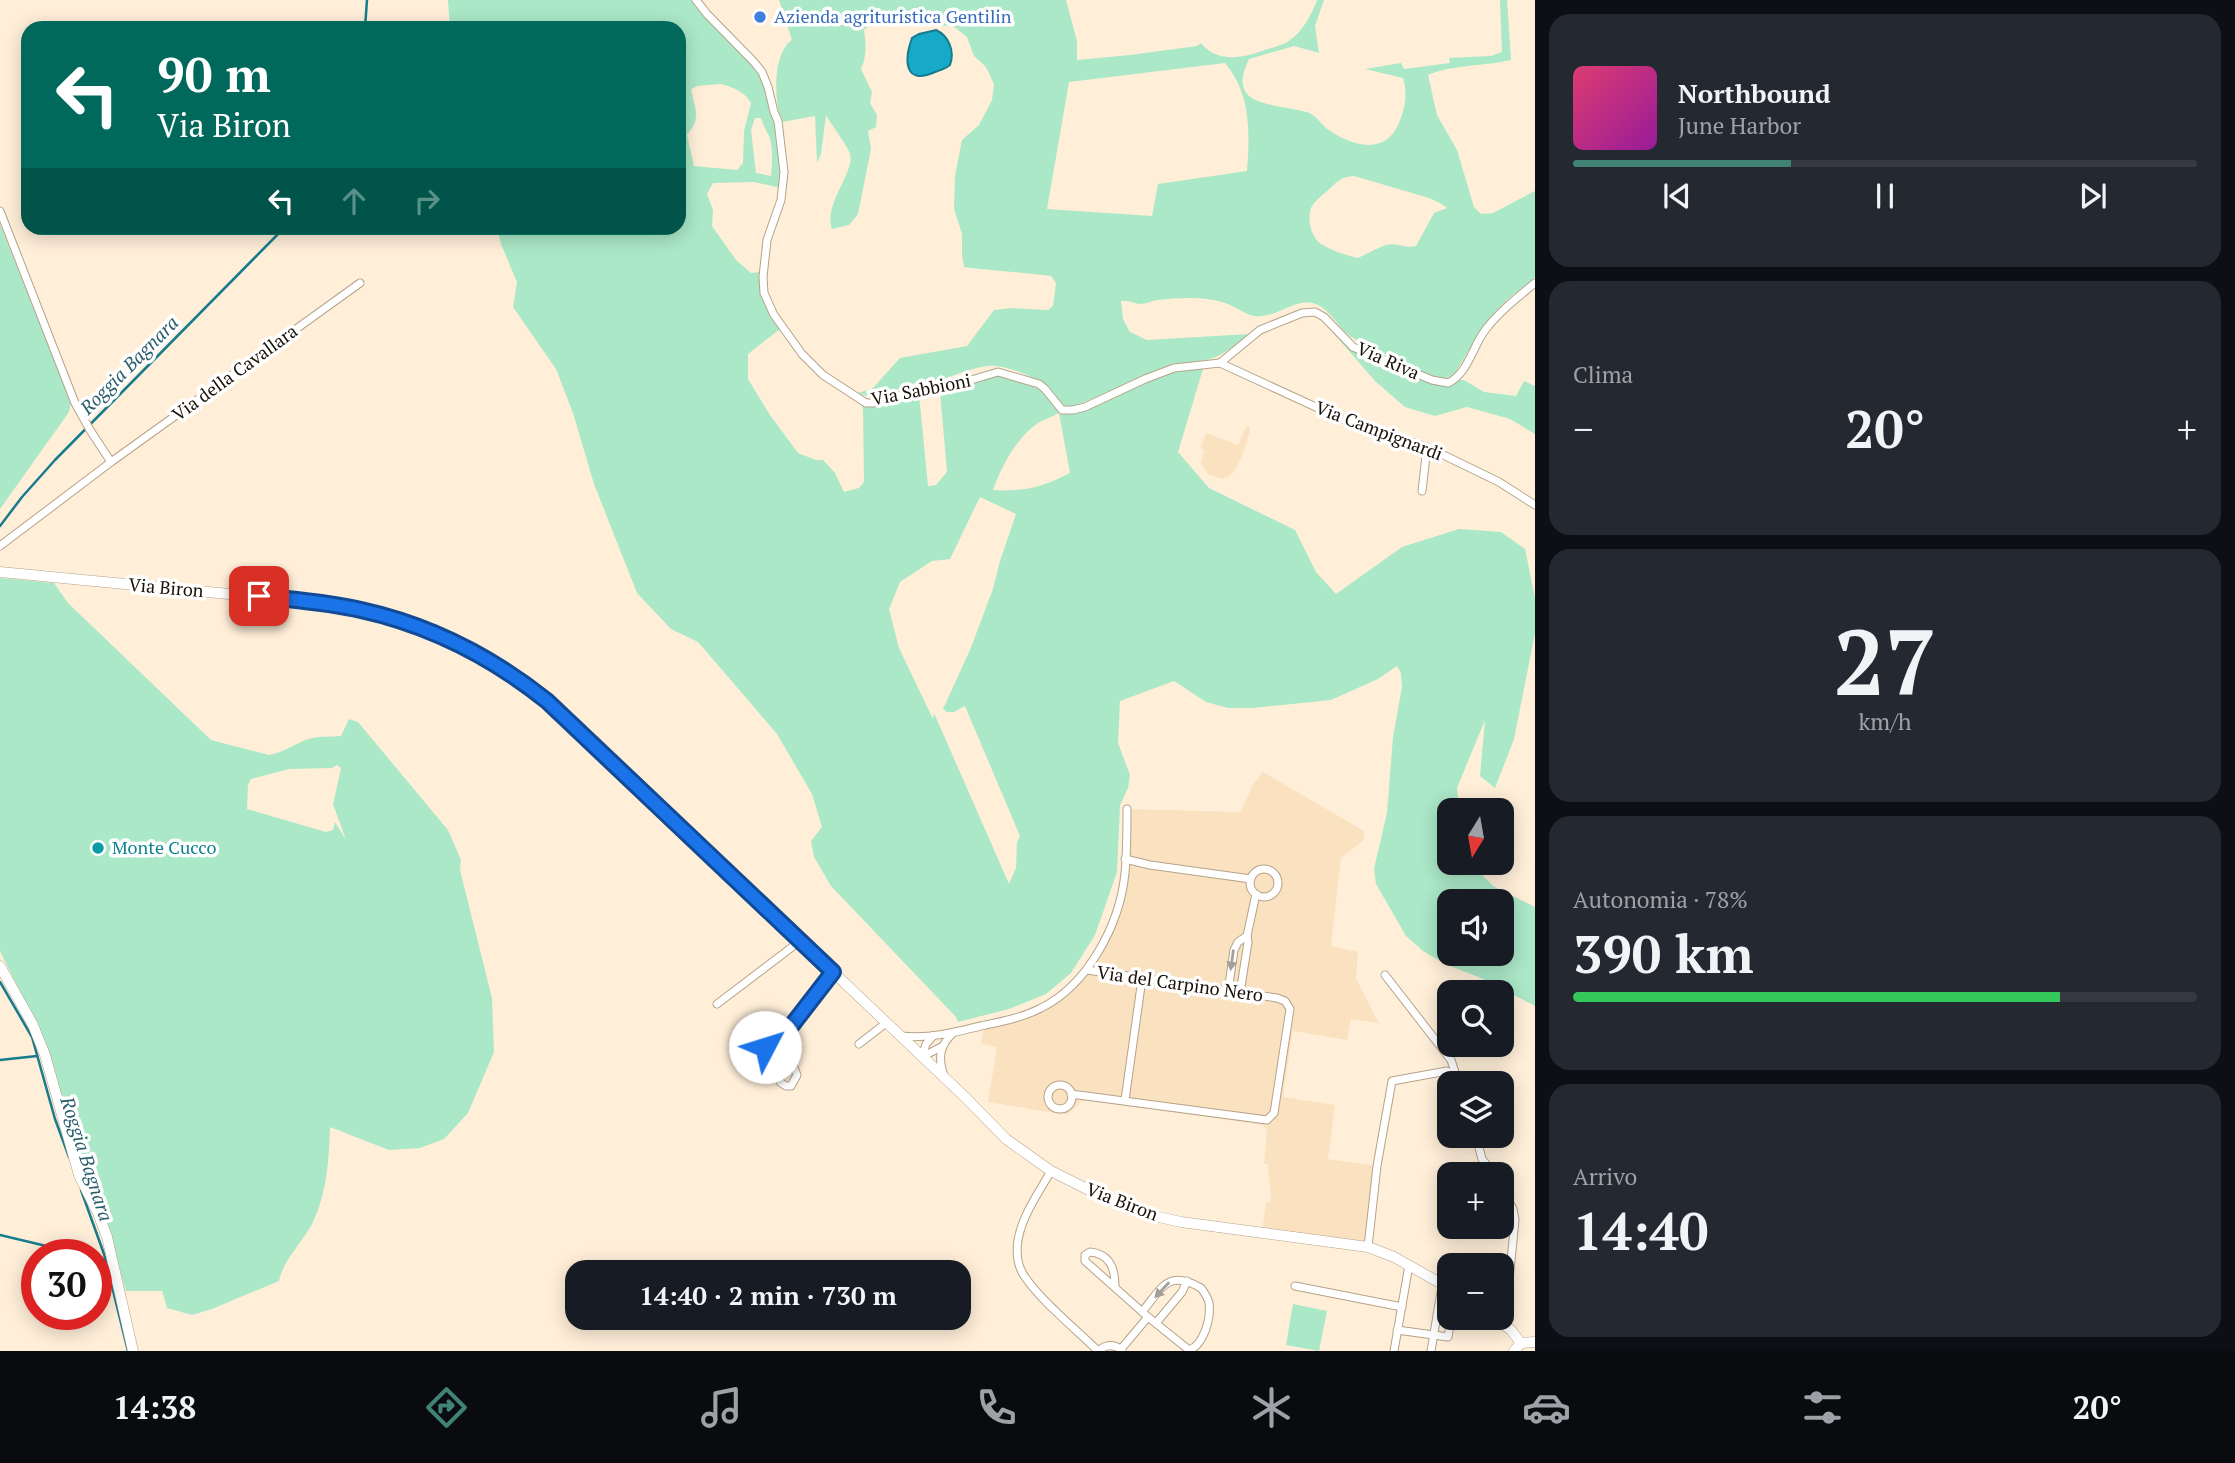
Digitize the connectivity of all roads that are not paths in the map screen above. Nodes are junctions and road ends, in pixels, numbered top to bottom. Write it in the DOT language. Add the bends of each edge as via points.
graph roads {
  1 [pos="696,0"];
  2 [pos="0,211"];
  3 [pos="1535,283"];
  4 [pos="360,284"];
  5 [pos="1220,363"];
  6 [pos="1427,446"];
  7 [pos="111,462"];
  8 [pos="1422,491"];
  9 [pos="1535,505"];
  10 [pos="0,546"];
  11 [pos="0,572"];
  12 [pos="1127,809"];
  13 [pos="1125,859"];
  14 [pos="1251,879"];
  15 [pos="1256,894"];
  16 [pos="1247,936"];
  17 [pos="800,941"];
  18 [pos="0,966"];
  19 [pos="1087,970"];
  20 [pos="833,972"];
  21 [pos="1385,975"];
  22 [pos="1142,979"];
  23 [pos="1228,991"];
  24 [pos="1240,993"];
  25 [pos="717,1004"];
  26 [pos="886,1023"];
  27 [pos="953,1033"];
  28 [pos="901,1036"];
  29 [pos="933,1036"];
  30 [pos="782,1038"];
  31 [pos="859,1044"];
  32 [pos="941,1047"];
  33 [pos="922,1057"];
  34 [pos="1455,1071"];
  35 [pos="1437,1073"];
  36 [pos="945,1079"];
  37 [pos="1071,1094"];
  38 [pos="1125,1100"];
  39 [pos="1051,1171"];
  40 [pos="1368,1247"];
  41 [pos="1409,1265"];
  42 [pos="1187,1281"];
  43 [pos="1437,1284"];
  44 [pos="1115,1286"];
  45 [pos="1295,1286"];
  46 [pos="1402,1307"];
  47 [pos="1145,1314"];
  48 [pos="1437,1320"];
  49 [pos="1156,1323"];
  50 [pos="1397,1330"];
  51 [pos="1449,1330"];
  52 [pos="1511,1330"];
  53 [pos="1433,1335"];
  54 [pos="1535,1342"];
  55 [pos="1517,1347"];
  56 [pos="1122,1350"];
  57 [pos="133,1351"];
  58 [pos="1098,1351"];
  59 [pos="1394,1351"];
  60 [pos="1431,1351"];
  1 -- 5 [label="street, Via Sabbioni" via="762,72 778,121 784,181 764,260 767,304 814,366 853,396 873,403 999,372 1039,384 1062,410 1073,410 1174,368"];
  2 -- 7 [label="street" via="75,403"];
  3 -- 5 [label="street, Via Riva" via="1485,329 1461,372 1448,383 1353,347 1315,312 1260,330"];
  4 -- 7 [label="street, Via della Cavallara"];
  5 -- 6 [label="street, Via Campignardi" via="1344,420"];
  6 -- 8 [label="street"];
  6 -- 9 [label="street, Via Campignardi"];
  7 -- 10 [label="street, Via della Cavallara"];
  11 -- 17 [label="street, Via Biron" via="322,603 388,617 452,641 547,701"];
  12 -- 13 [label="street"];
  13 -- 14 [label="street"];
  13 -- 19 [label="street" via="1115,914"];
  14 -- 15 [label="street"];
  14 -- 15 [label="street" via="1265,869 1278,881 1269,896"];
  15 -- 16 [label="street"];
  16 -- 23 [label="street, one-way" via="1234,950"];
  16 -- 24 [label="street"];
  17 -- 20 [label="street, Via Biron"];
  17 -- 25 [label="street"];
  18 -- 57 [label="street" via="45,1055 79,1175 107,1237"];
  19 -- 22 [label="street, Via del Carpino Nero"];
  19 -- 27 [label="street" via="1042,1008"];
  20 -- 26 [label="street, Via Biron"];
  20 -- 30 [label="street"];
  21 -- 34 [label="street"];
  22 -- 23 [label="street, Via del Carpino Nero"];
  22 -- 38 [label="street"];
  23 -- 24 [label="street, Via del Carpino Nero"];
  24 -- 38 [label="street, Via del Carpino Nero" via="1277,998 1290,1009 1271,1118 1261,1121"];
  26 -- 28 [label="street, Via Biron"];
  26 -- 31 [label="street"];
  27 -- 29 [label="street"];
  27 -- 32 [label="street"];
  28 -- 29 [label="street"];
  28 -- 33 [label="street, Via Biron"];
  29 -- 33 [label="street"];
  30 -- 30 [label="street" via="797,1075 791,1086 781,1083 765,1047 770,1039"];
  32 -- 33 [label="street"];
  32 -- 36 [label="street"];
  33 -- 36 [label="street, Via Biron"];
  35 -- 40 [label="street" via="1392,1080"];
  36 -- 39 [label="street, Via Biron" via="1006,1139"];
  37 -- 38 [label="street, Via del Carpino Nero"];
  39 -- 40 [label="street, Via Biron" via="1141,1213"];
  39 -- 58 [label="street" via="1018,1239 1017,1259 1023,1276 1036,1291"];
  40 -- 41 [label="street, Via Biron"];
  41 -- 43 [label="street, Via Biron"];
  41 -- 46 [label="street"];
  42 -- 47 [label="street, one-way" via="1169,1281"];
  42 -- 49 [label="street"];
  42 -- 49 [label="street" via="1201,1288 1209,1304 1203,1338 1189,1350"];
  44 -- 44 [label="street" via="1109,1261 1097,1252 1085,1255 1085,1261"];
  44 -- 47 [label="street"];
  45 -- 46 [label="street"];
  46 -- 50 [label="street"];
  47 -- 49 [label="street"];
  47 -- 56 [label="street"];
  48 -- 53 [label="street"];
  50 -- 53 [label="street"];
  50 -- 59 [label="street"];
  51 -- 53 [label="street" via="1448,1337"];
  52 -- 55 [label="street"];
  53 -- 60 [label="street"];
  54 -- 55 [label="street"];
  56 -- 58 [label="street" via="1109,1345"];
}
